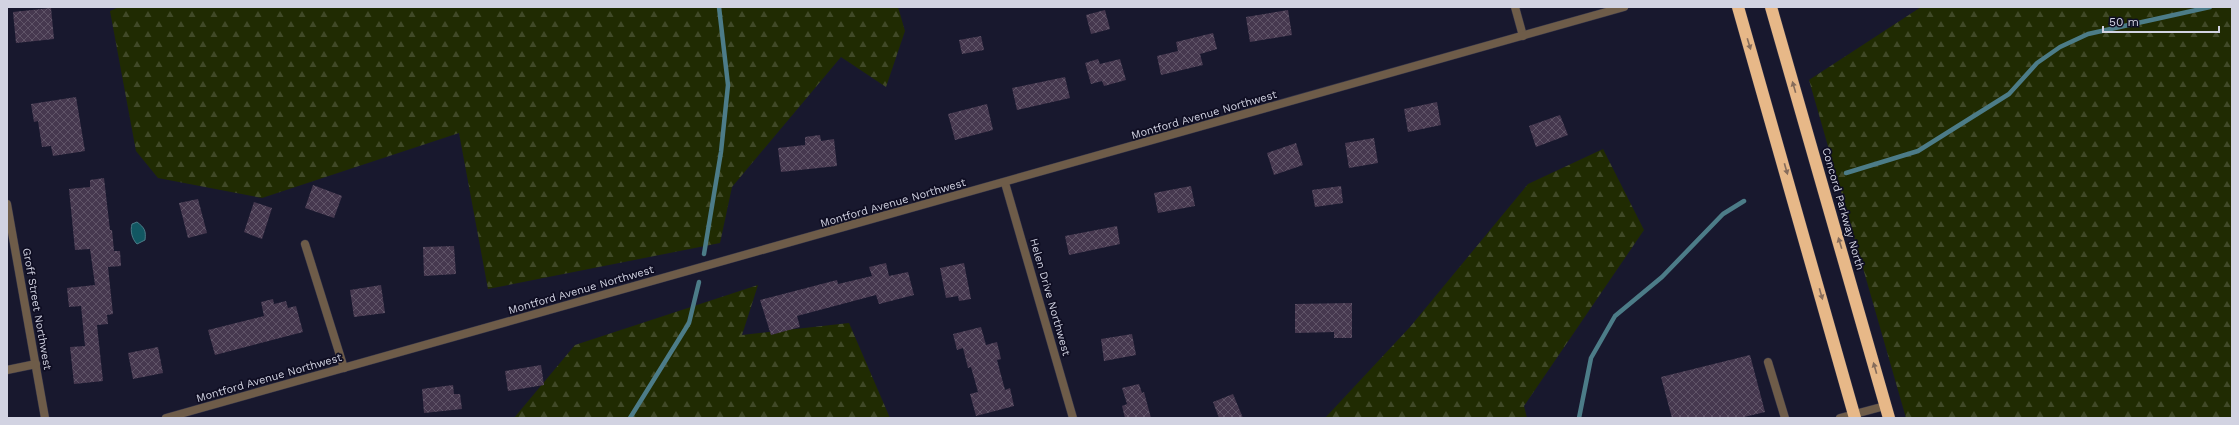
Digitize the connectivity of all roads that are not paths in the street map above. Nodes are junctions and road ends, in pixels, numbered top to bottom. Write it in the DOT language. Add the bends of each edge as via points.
graph roads {
  1 [pos="1515,7"];
  2 [pos="1624,7"];
  3 [pos="1738,7"];
  4 [pos="1772,7"];
  5 [pos="1523,36"];
  6 [pos="1006,183"];
  7 [pos="7,204"];
  8 [pos="305,244"];
  9 [pos="1768,362"];
  10 [pos="36,364"];
  11 [pos="344,368"];
  12 [pos="7,370"];
  13 [pos="1886,406"];
  14 [pos="1855,416"];
  15 [pos="45,418"];
  16 [pos="166,418"];
  17 [pos="1073,418"];
  18 [pos="1785,418"];
  19 [pos="1840,418"];
  20 [pos="1889,418"];
  1 -- 5 [label="street"];
  2 -- 5 [label="street, Montford Avenue Northwest"];
  3 -- 14 [label="highway, one-way"];
  13 -- 4 [label="highway, Concord Parkway North, one-way"];
  5 -- 6 [label="street, Montford Avenue Northwest"];
  6 -- 11 [label="street, Montford Avenue Northwest"];
  6 -- 17 [label="street, Helen Drive Northwest"];
  7 -- 10 [label="street, Groff Street Northwest"];
  8 -- 11 [label="street"];
  9 -- 18 [label="street"];
  10 -- 12 [label="street"];
  10 -- 15 [label="street, Groff Street Northwest"];
  11 -- 16 [label="street, Montford Avenue Northwest"];
  13 -- 14 [label="street"];
  13 -- 20 [label="highway, Concord Parkway North"];
  14 -- 19 [label="street"];
}
